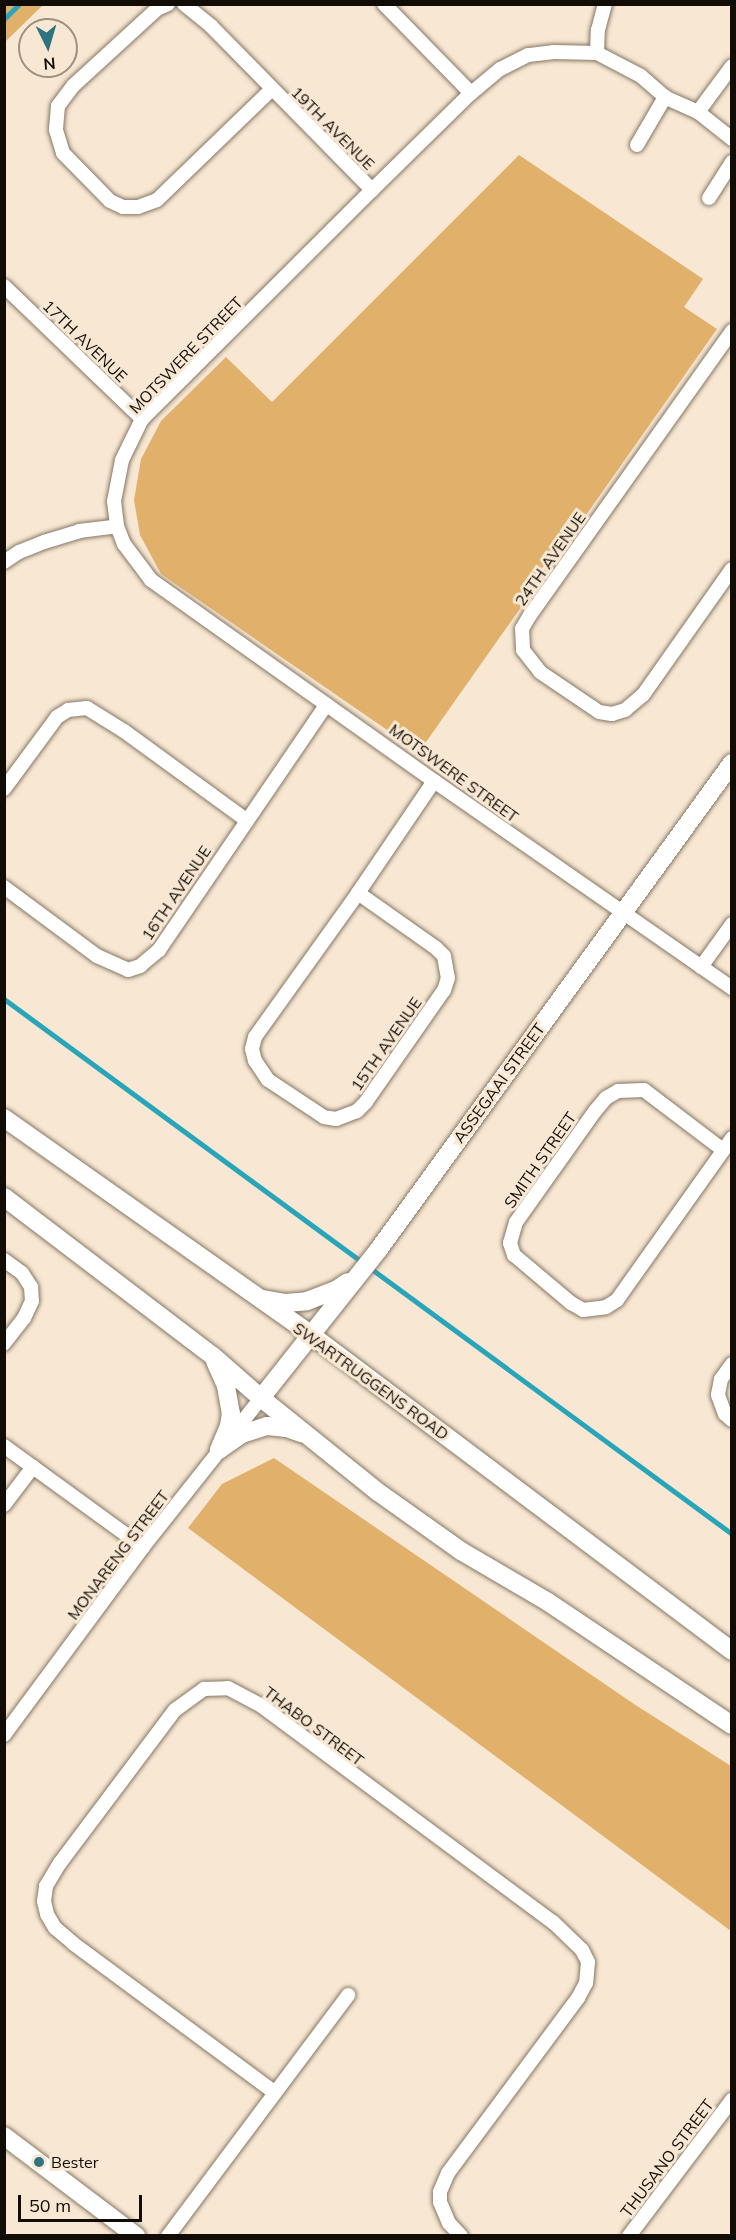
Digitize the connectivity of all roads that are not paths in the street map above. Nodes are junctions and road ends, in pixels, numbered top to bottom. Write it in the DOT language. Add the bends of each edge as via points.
graph roads {
  1 [pos="168,4"];
  2 [pos="184,4"];
  3 [pos="384,4"];
  4 [pos="605,4"];
  5 [pos="597,53"];
  6 [pos="732,66"];
  7 [pos="271,90"];
  8 [pos="471,93"];
  9 [pos="665,96"];
  10 [pos="698,112"];
  11 [pos="732,139"];
  12 [pos="638,145"];
  13 [pos="732,162"];
  14 [pos="372,190"];
  15 [pos="709,198"];
  16 [pos="4,286"];
  17 [pos="732,331"];
  18 [pos="142,419"];
  19 [pos="117,526"];
  20 [pos="4,562"];
  21 [pos="732,569"];
  22 [pos="326,705"];
  23 [pos="732,763"];
  24 [pos="434,781"];
  25 [pos="4,789"];
  26 [pos="246,820"];
  27 [pos="4,887"];
  28 [pos="358,893"];
  29 [pos="623,912"];
  30 [pos="732,924"];
  31 [pos="701,967"];
  32 [pos="732,988"];
  33 [pos="4,1118"];
  34 [pos="727,1144"];
  35 [pos="4,1197"];
  36 [pos="4,1260"];
  37 [pos="357,1275"];
  38 [pos="243,1290"];
  39 [pos="310,1334"];
  40 [pos="4,1344"];
  41 [pos="213,1356"];
  42 [pos="732,1364"];
  43 [pos="261,1398"];
  44 [pos="732,1420"];
  45 [pos="311,1437"];
  46 [pos="4,1446"];
  47 [pos="219,1450"];
  48 [pos="33,1467"];
  49 [pos="4,1505"];
  50 [pos="143,1547"];
  51 [pos="732,1651"];
  52 [pos="732,1725"];
  53 [pos="4,1735"];
  54 [pos="348,1995"];
  55 [pos="274,2092"];
  56 [pos="732,2100"];
  57 [pos="4,2136"];
  58 [pos="136,2235"];
  59 [pos="168,2235"];
  60 [pos="461,2235"];
  61 [pos="629,2235"];
  1 -- 7 [label="street" via="157,9 73,86 58,106 56,130 63,153 110,201 130,207 157,200"];
  2 -- 7 [label="street, 19TH AVENUE" via="211,26"];
  3 -- 8 [label="street"];
  4 -- 5 [label="street"];
  5 -- 8 [label="street, MOTSWERE STREET" via="528,55 500,69"];
  5 -- 9 [label="street, MOTSWERE STREET" via="641,76"];
  6 -- 10 [label="street"];
  7 -- 14 [label="street, 19TH AVENUE"];
  8 -- 14 [label="street, MOTSWERE STREET"];
  9 -- 10 [label="street, MOTSWERE STREET"];
  9 -- 12 [label="street"];
  10 -- 11 [label="street, MOTSWERE STREET"];
  13 -- 15 [label="street"];
  14 -- 18 [label="street, MOTSWERE STREET"];
  16 -- 18 [label="street, 17TH AVENUE"];
  17 -- 21 [label="street, 24TH AVENUE" via="530,615 522,629 523,650 540,672 599,712 625,710 643,695"];
  18 -- 19 [label="street, MOTSWERE STREET" via="116,482"];
  19 -- 20 [label="street" via="79,531 44,542"];
  19 -- 22 [label="street, MOTSWERE STREET" via="136,562 151,580"];
  22 -- 24 [label="street, MOTSWERE STREET"];
  22 -- 26 [label="street, 16TH AVENUE"];
  23 -- 29 [label="main road, ASSEGAAI STREET"];
  24 -- 28 [label="street, 15TH AVENUE"];
  24 -- 29 [label="street, MOTSWERE STREET"];
  25 -- 26 [label="street" via="57,717 68,710 87,708"];
  26 -- 27 [label="street, 16TH AVENUE" via="159,950 140,966 128,970 97,956"];
  28 -- 28 [label="street, 15TH AVENUE" via="436,948 444,956 448,978 444,990 366,1102 357,1111 336,1119 324,1117 268,1080 252,1049 261,1027"];
  29 -- 31 [label="street, MOTSWERE STREET"];
  29 -- 37 [label="main road, ASSEGAAI STREET"];
  30 -- 31 [label="street"];
  31 -- 32 [label="street, MOTSWERE STREET"];
  33 -- 38 [label="main road, SWARTRUGGENS ROAD"];
  34 -- 34 [label="street, SMITH STREET" via="617,1300 606,1308 583,1310 514,1255 510,1243 516,1222 595,1111 618,1091 644,1090"];
  35 -- 41 [label="main road"];
  36 -- 40 [label="street" via="22,1273 31,1287 32,1301"];
  37 -- 38 [label="main road" via="336,1290 286,1304"];
  37 -- 39 [label="main road, ASSEGAAI STREET"];
  38 -- 39 [label="main road, SWARTRUGGENS ROAD"];
  39 -- 43 [label="main road, ASSEGAAI STREET"];
  39 -- 51 [label="main road, SWARTRUGGENS ROAD"];
  41 -- 43 [label="main road"];
  41 -- 47 [label="main road" via="226,1386 231,1413"];
  42 -- 44 [label="street" via="721,1379 718,1395 725,1414"];
  43 -- 45 [label="main road"];
  43 -- 47 [label="street, MONARENG STREET"];
  45 -- 47 [label="main road" via="267,1426 242,1434"];
  45 -- 52 [label="main road" via="378,1492 461,1551 548,1602"];
  46 -- 48 [label="street"];
  47 -- 50 [label="street, MONARENG STREET"];
  48 -- 49 [label="street"];
  48 -- 50 [label="street"];
  50 -- 53 [label="street, MONARENG STREET"];
  54 -- 55 [label="street"];
  55 -- 59 [label="street"];
  55 -- 60 [label="street, THABO STREET" via="73,1943 55,1928 44,1901 46,1886 60,1863 175,1710 204,1689 228,1688 263,1707 553,1922 582,1950 588,1962 586,1983 578,1998 448,2173 440,2202 449,2223"];
  56 -- 61 [label="street, THUSANO STREET"];
  57 -- 58 [label="main road"];
}
